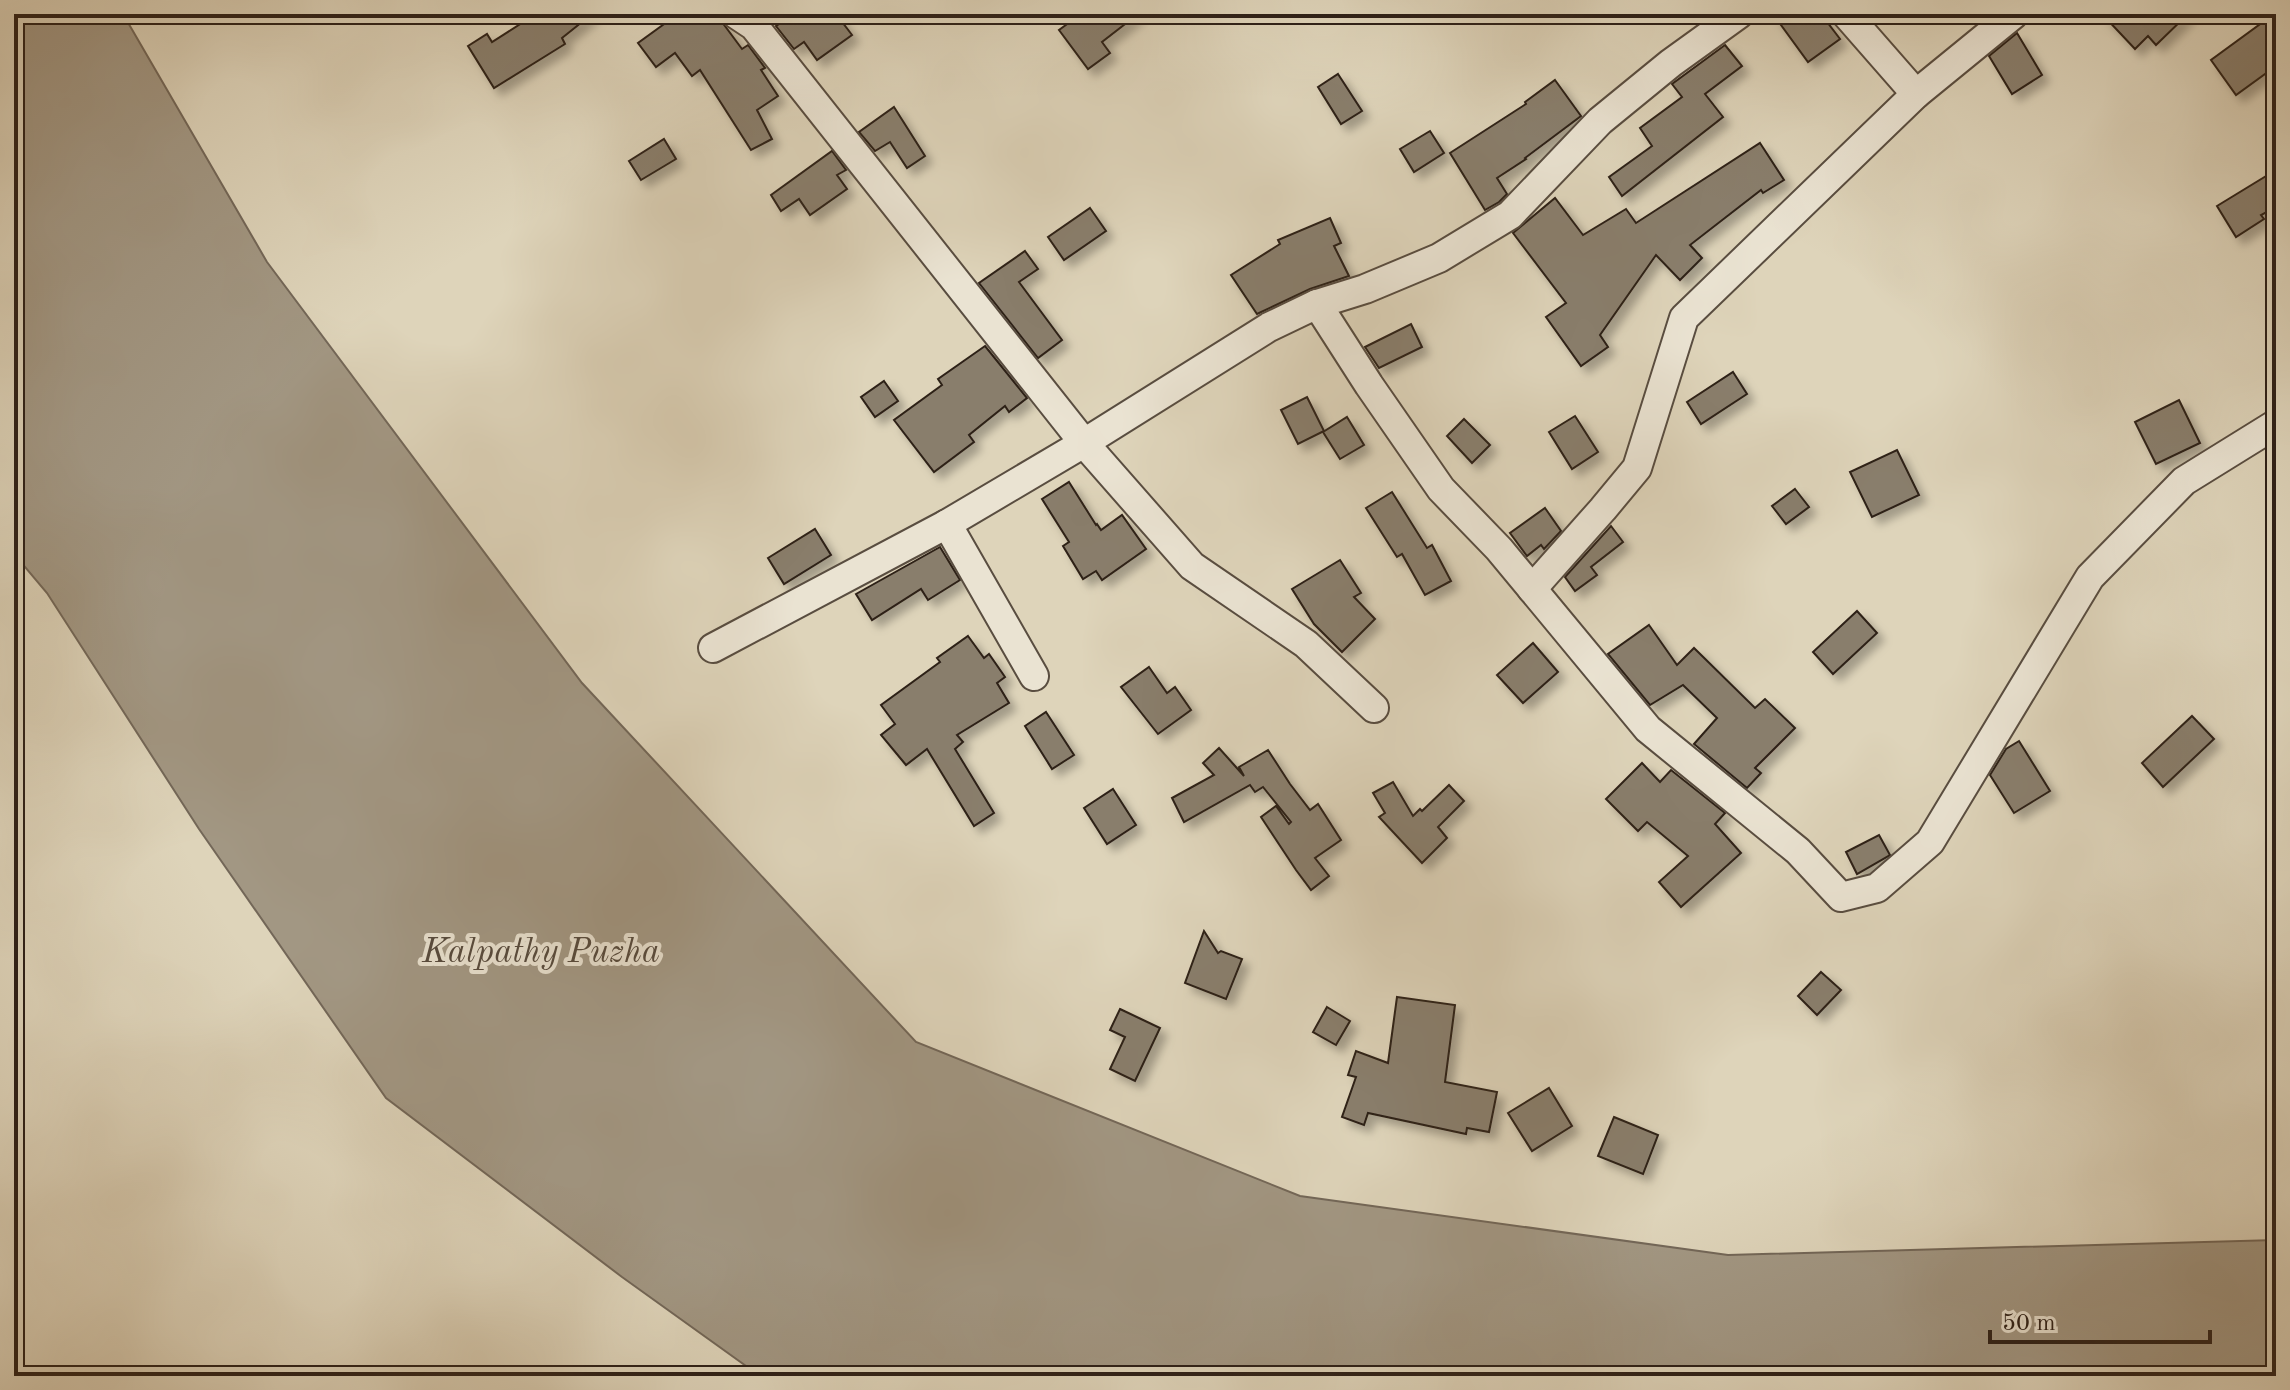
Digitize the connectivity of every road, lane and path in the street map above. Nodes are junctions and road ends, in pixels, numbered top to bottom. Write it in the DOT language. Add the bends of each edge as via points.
graph roads {
  1 [pos="736,14"];
  2 [pos="1739,14"];
  3 [pos="1846,14"];
  4 [pos="2014,14"];
  5 [pos="1916,94"];
  6 [pos="1317,304"];
  7 [pos="2276,424"];
  8 [pos="1084,443"];
  9 [pos="947,524"];
  10 [pos="1532,589"];
  11 [pos="713,648"];
  12 [pos="1034,676"];
  13 [pos="1374,708"];
  1 -- 8 [label="street" via="754,26"];
  2 -- 6 [label="street" via="1600,121 1510,215 1439,258"];
  3 -- 5 [label="street"];
  4 -- 5 [label="street"];
  5 -- 10 [label="street" via="1684,318 1637,468"];
  6 -- 8 [label="street" via="1269,327"];
  6 -- 10 [label="street" via="1441,489"];
  7 -- 10 [label="street" via="2184,481 2090,577 1930,842 1877,888 1841,897 1798,851 1648,729"];
  8 -- 9 [label="street"];
  8 -- 13 [label="street" via="1192,566 1306,644"];
  9 -- 11 [label="street"];
  9 -- 12 [label="street"];
}
